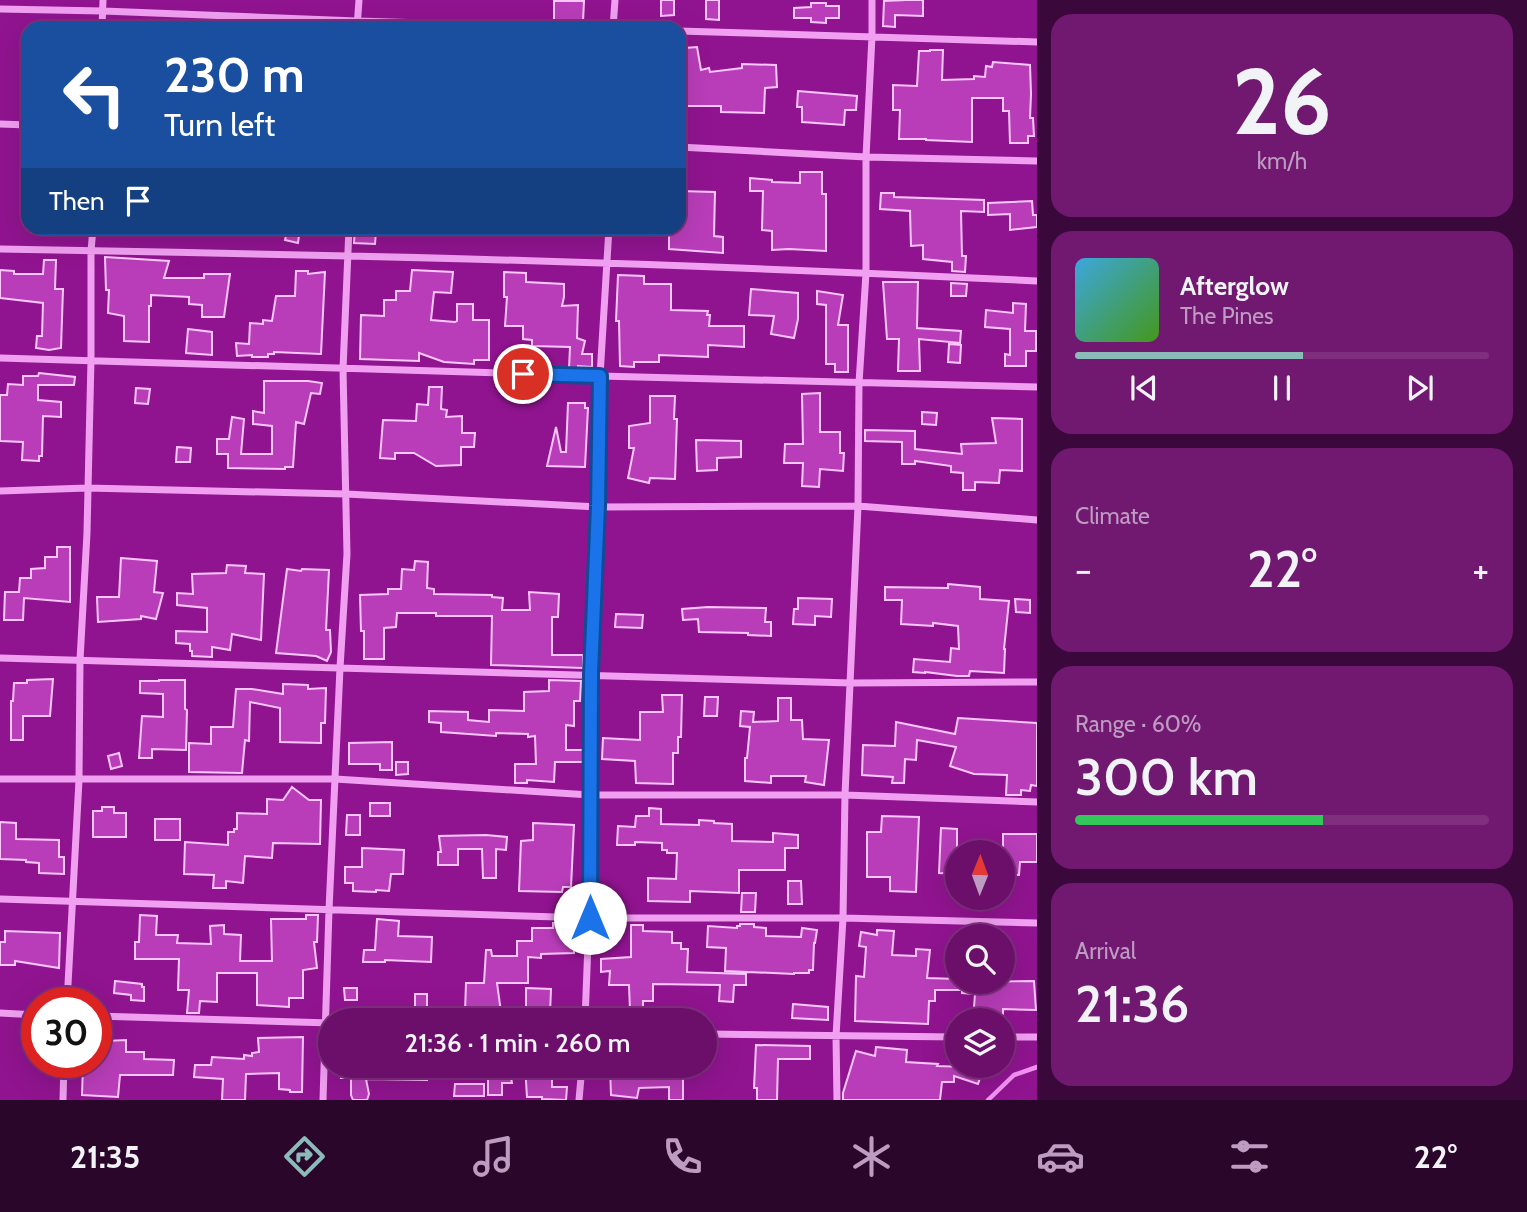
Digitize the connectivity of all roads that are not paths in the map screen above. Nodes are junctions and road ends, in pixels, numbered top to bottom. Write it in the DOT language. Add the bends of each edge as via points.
graph roads {
  1 [pos="103,0"];
  2 [pos="359,0"];
  3 [pos="615,0"];
  4 [pos="872,0"];
  5 [pos="0,9"];
  6 [pos="103,11"];
  7 [pos="102,21"];
  8 [pos="284,21"];
  9 [pos="357,21"];
  10 [pos="614,21"];
  11 [pos="686,31"];
  12 [pos="872,36"];
  13 [pos="1037,42"];
  14 [pos="0,124"];
  15 [pos="21,125"];
  16 [pos="686,147"];
  17 [pos="866,156"];
  18 [pos="1037,161"];
  19 [pos="92,235"];
  20 [pos="349,235"];
  21 [pos="609,235"];
  22 [pos="0,248"];
  23 [pos="91,251"];
  24 [pos="348,256"];
  25 [pos="608,263"];
  26 [pos="866,273"];
  27 [pos="1037,281"];
  28 [pos="0,358"];
  29 [pos="91,359"];
  30 [pos="343,369"];
  31 [pos="600,376"];
  32 [pos="859,383"];
  33 [pos="1037,387"];
  34 [pos="87,488"];
  35 [pos="0,491"];
  36 [pos="346,494"];
  37 [pos="598,506"];
  38 [pos="859,506"];
  39 [pos="1037,520"];
  40 [pos="0,658"];
  41 [pos="80,660"];
  42 [pos="340,668"];
  43 [pos="591,674"];
  44 [pos="1037,682"];
  45 [pos="851,683"];
  46 [pos="0,779"];
  47 [pos="335,779"];
  48 [pos="79,780"];
  49 [pos="590,794"];
  50 [pos="845,795"];
  51 [pos="1037,802"];
  52 [pos="0,899"];
  53 [pos="72,902"];
  54 [pos="329,910"];
  55 [pos="590,918"];
  56 [pos="843,918"];
  57 [pos="1037,923"];
  58 [pos="68,987"];
  59 [pos="328,1008"];
  60 [pos="586,1008"];
  61 [pos="0,1013"];
  62 [pos="21,1014"];
  63 [pos="112,1016"];
  64 [pos="318,1023"];
  65 [pos="717,1034"];
  66 [pos="836,1036"];
  67 [pos="945,1037"];
  68 [pos="1015,1037"];
  69 [pos="1037,1037"];
  70 [pos="64,1078"];
  71 [pos="324,1078"];
  72 [pos="581,1078"];
  73 [pos="63,1100"];
  74 [pos="323,1100"];
  75 [pos="579,1100"];
  76 [pos="837,1100"];
  1 -- 6 [label="street"];
  2 -- 9 [label="street"];
  3 -- 10 [label="street"];
  4 -- 12 [label="street"];
  5 -- 6 [label="street"];
  6 -- 7 [label="street"];
  6 -- 8 [label="street"];
  11 -- 12 [label="street"];
  12 -- 13 [label="street"];
  12 -- 17 [label="street"];
  14 -- 15 [label="street"];
  16 -- 17 [label="street"];
  17 -- 18 [label="street"];
  17 -- 26 [label="street"];
  19 -- 23 [label="street"];
  20 -- 24 [label="street"];
  21 -- 25 [label="street"];
  22 -- 23 [label="street"];
  23 -- 24 [label="street"];
  23 -- 29 [label="street"];
  24 -- 25 [label="street"];
  24 -- 30 [label="street"];
  25 -- 26 [label="street"];
  25 -- 31 [label="street"];
  26 -- 27 [label="street"];
  26 -- 32 [label="street"];
  28 -- 29 [label="street"];
  29 -- 30 [label="street"];
  29 -- 34 [label="street"];
  30 -- 31 [label="street"];
  30 -- 36 [label="street"];
  31 -- 32 [label="street"];
  31 -- 37 [label="street"];
  32 -- 33 [label="street"];
  32 -- 38 [label="street"];
  34 -- 35 [label="street"];
  34 -- 36 [label="street"];
  34 -- 41 [label="street"];
  36 -- 37 [label="street"];
  36 -- 42 [label="street"];
  37 -- 38 [label="street"];
  37 -- 43 [label="street"];
  38 -- 39 [label="street"];
  38 -- 45 [label="street"];
  40 -- 41 [label="street"];
  41 -- 42 [label="street"];
  41 -- 48 [label="street"];
  42 -- 43 [label="street"];
  42 -- 47 [label="street"];
  43 -- 45 [label="street"];
  43 -- 49 [label="street"];
  44 -- 45 [label="street"];
  45 -- 50 [label="street"];
  46 -- 48 [label="street"];
  47 -- 48 [label="street"];
  47 -- 49 [label="street"];
  47 -- 54 [label="street"];
  48 -- 53 [label="street"];
  49 -- 50 [label="street"];
  49 -- 55 [label="street"];
  50 -- 51 [label="street"];
  50 -- 56 [label="street"];
  52 -- 53 [label="street"];
  53 -- 54 [label="street"];
  53 -- 58 [label="street"];
  54 -- 55 [label="street"];
  54 -- 59 [label="street"];
  55 -- 56 [label="street"];
  55 -- 60 [label="street"];
  56 -- 57 [label="street"];
  56 -- 66 [label="street"];
  61 -- 62 [label="street"];
  63 -- 64 [label="street"];
  65 -- 66 [label="street"];
  66 -- 67 [label="street"];
  66 -- 76 [label="street"];
  68 -- 69 [label="street"];
  70 -- 73 [label="street"];
  71 -- 74 [label="street"];
  72 -- 75 [label="street"];
}
